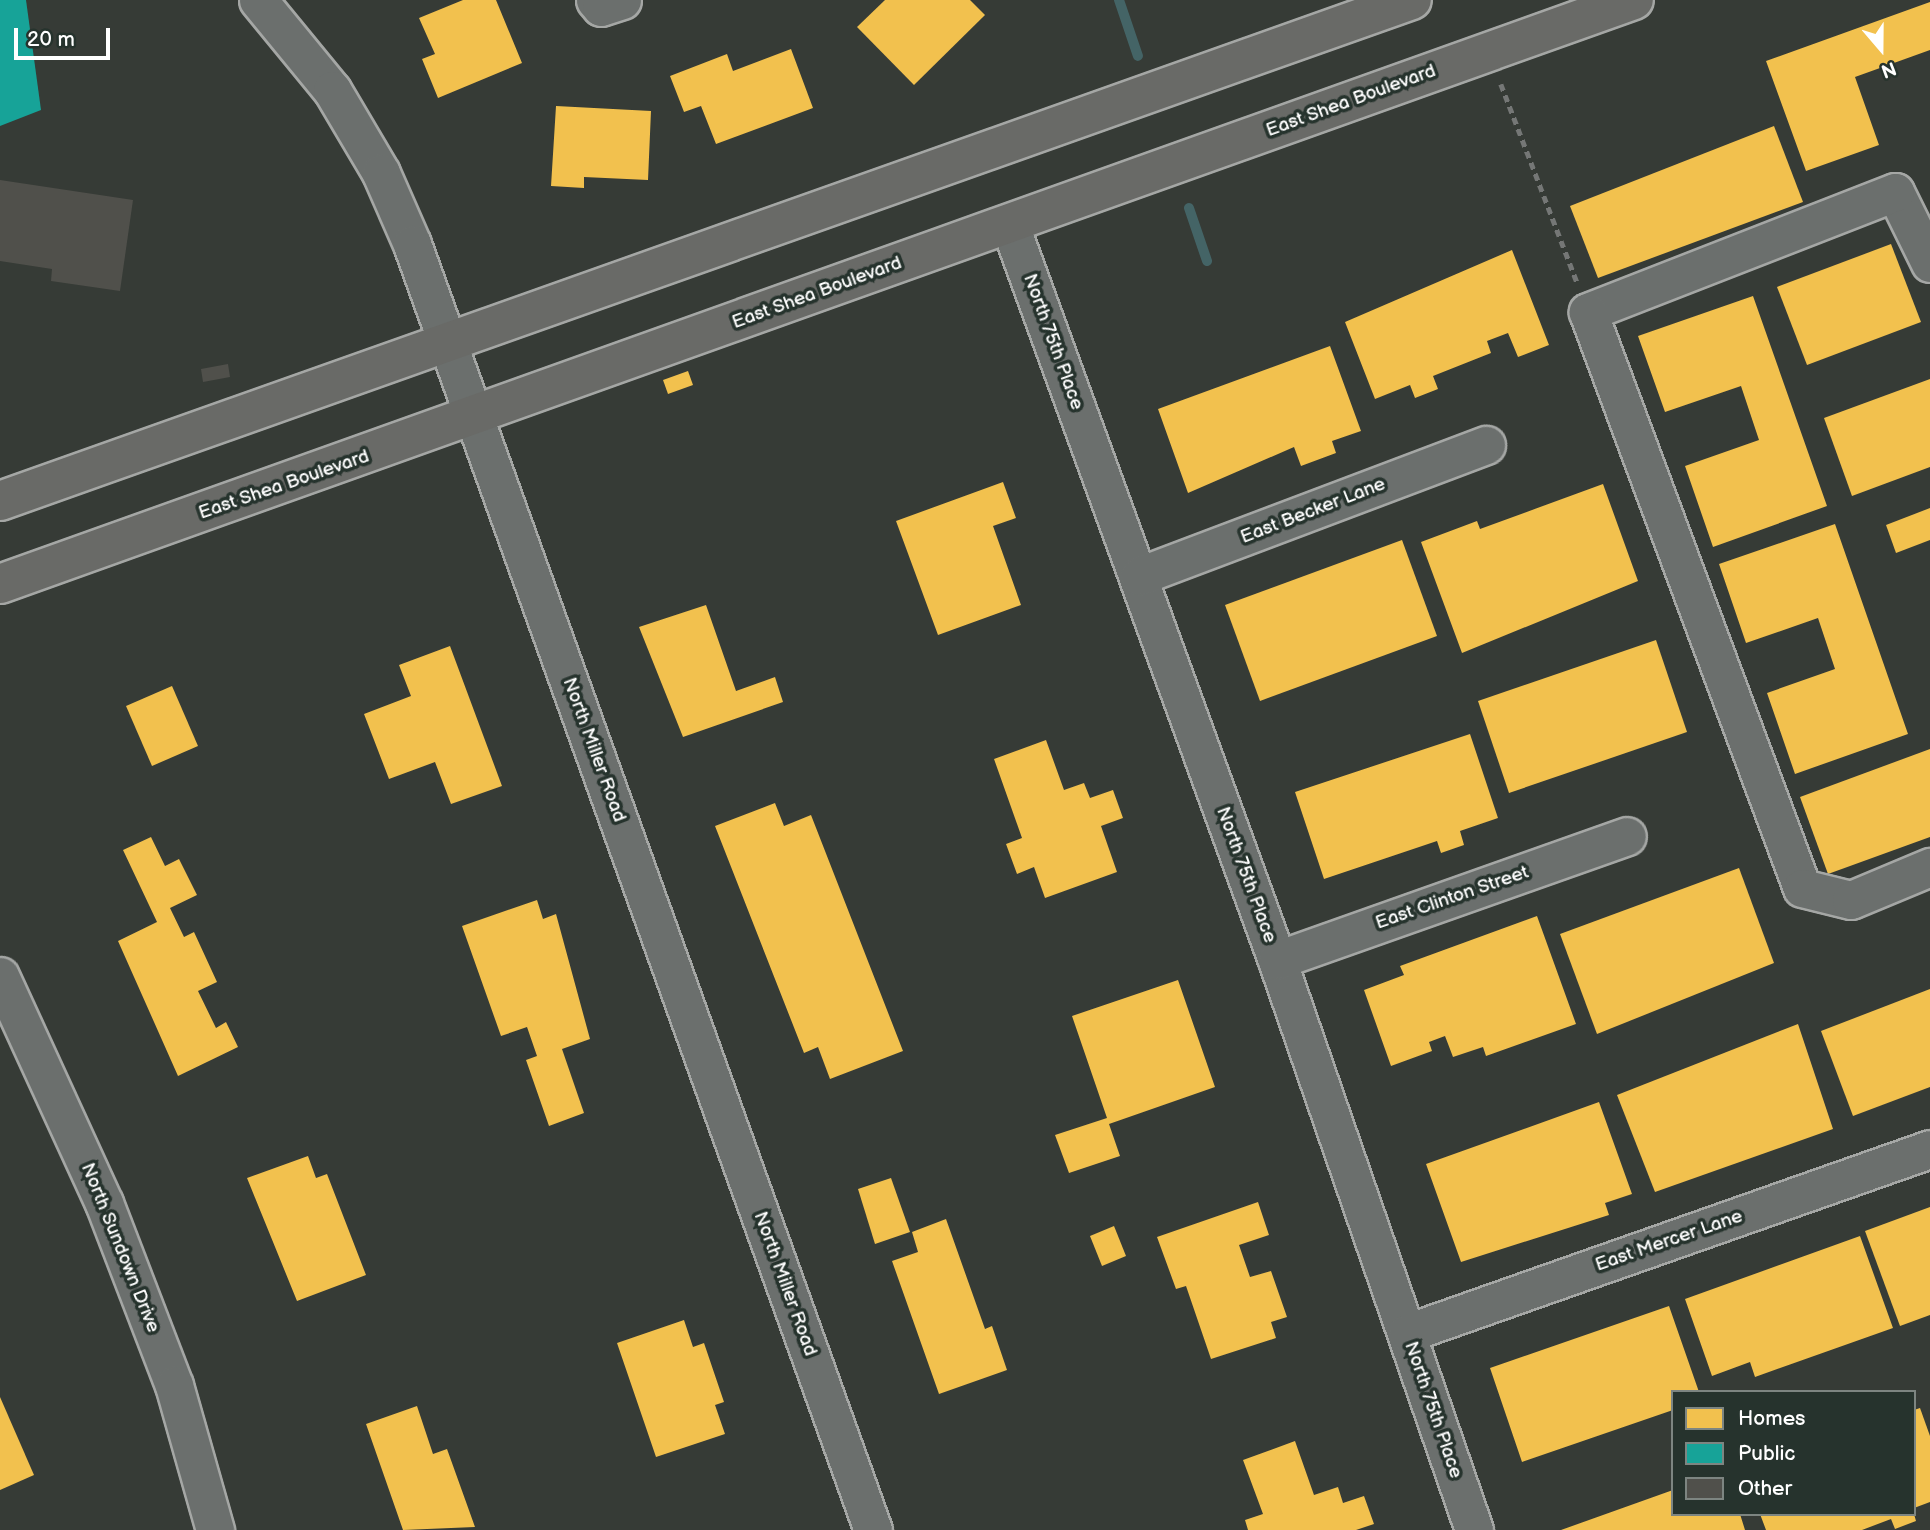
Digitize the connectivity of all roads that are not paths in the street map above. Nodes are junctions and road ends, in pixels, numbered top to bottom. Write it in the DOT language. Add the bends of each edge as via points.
graph roads {
  1 [pos="258,0"];
  2 [pos="1412,0"];
  3 [pos="1613,4"];
  4 [pos="1009,223"];
  5 [pos="1930,263"];
  6 [pos="448,345"];
  7 [pos="475,418"];
  8 [pos="1486,445"];
  9 [pos="0,501"];
  10 [pos="1139,576"];
  11 [pos="0,584"];
  12 [pos="1627,836"];
  13 [pos="1930,867"];
  14 [pos="1277,960"];
  15 [pos="0,976"];
  16 [pos="1930,1149"];
  17 [pos="1407,1333"];
  18 [pos="215,1530"];
  19 [pos="873,1530"];
  20 [pos="1474,1530"];
  1 -- 6 [label="street, North Miller Road" via="332,90 381,173"];
  2 -- 6 [label="main road"];
  3 -- 4 [label="main road, East Shea Boulevard"];
  4 -- 7 [label="main road, East Shea Boulevard"];
  4 -- 10 [label="street, North 75th Place"];
  5 -- 13 [label="street" via="1895,192 1588,312 1802,888 1851,900"];
  6 -- 7 [label="street, North Miller Road"];
  6 -- 9 [label="main road"];
  7 -- 11 [label="main road, East Shea Boulevard"];
  7 -- 19 [label="street, North Miller Road"];
  8 -- 10 [label="street, East Becker Lane"];
  10 -- 14 [label="street, North 75th Place"];
  12 -- 14 [label="street, East Clinton Street"];
  14 -- 17 [label="street, North 75th Place"];
  15 -- 18 [label="street, North Sundown Drive" via="147,1312"];
  16 -- 17 [label="street, East Mercer Lane"];
  17 -- 20 [label="street, North 75th Place"];
}
